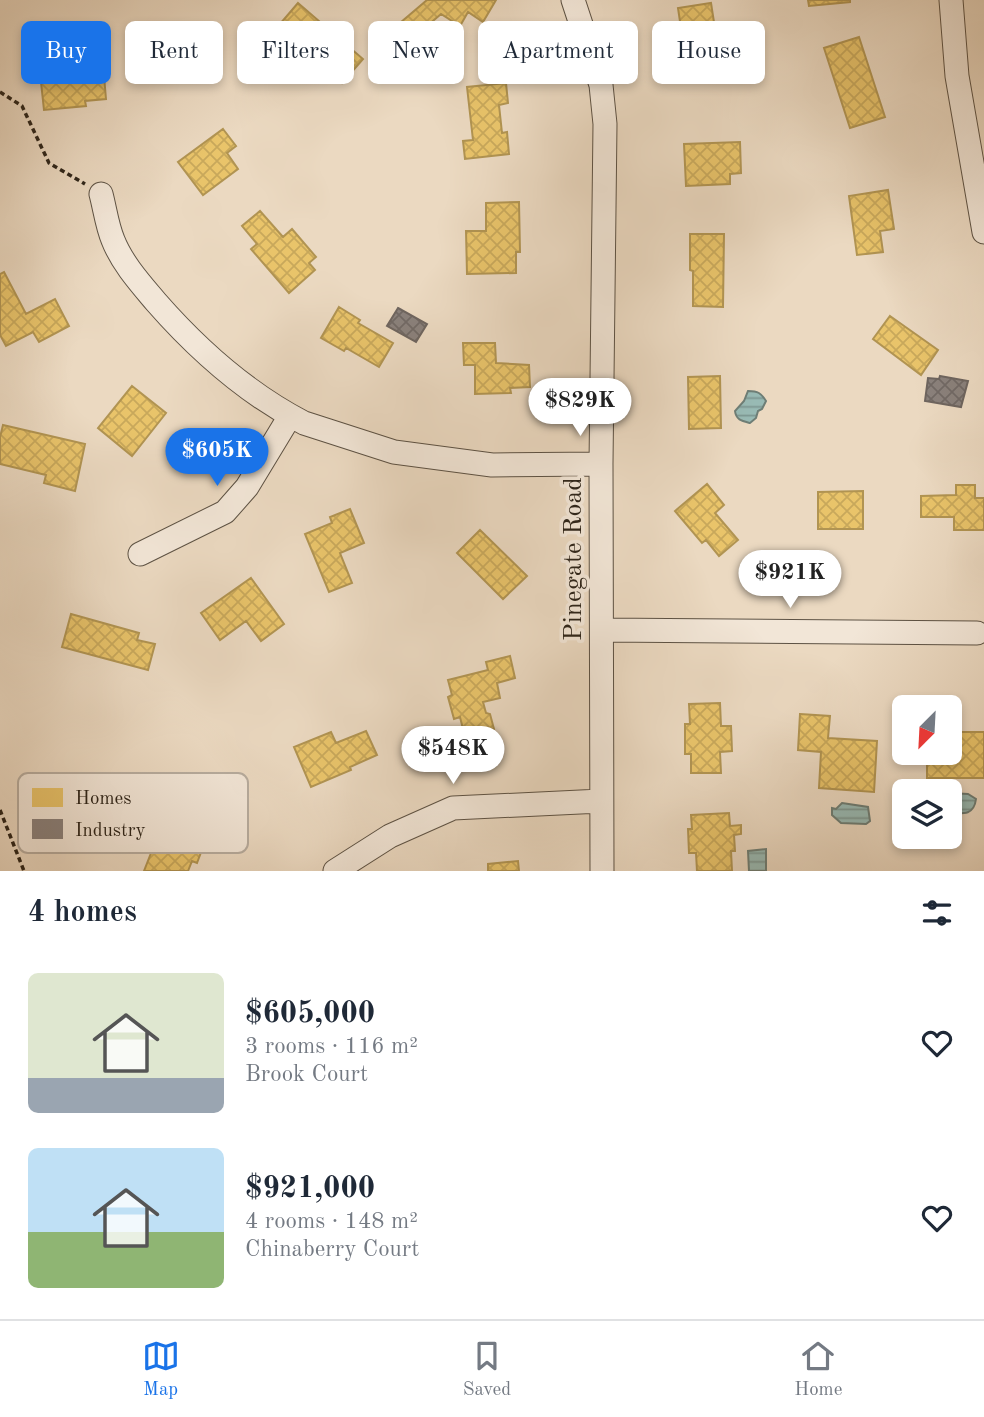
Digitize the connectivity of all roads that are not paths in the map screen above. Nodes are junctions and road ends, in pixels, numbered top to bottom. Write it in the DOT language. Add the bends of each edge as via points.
graph roads {
  1 [pos="573,0"];
  2 [pos="951,0"];
  3 [pos="101,194"];
  4 [pos="984,232"];
  5 [pos="290,416"];
  6 [pos="601,464"];
  7 [pos="140,554"];
  8 [pos="603,630"];
  9 [pos="977,633"];
  10 [pos="601,801"];
  11 [pos="335,871"];
  12 [pos="602,871"];
  1 -- 6 [label="street, Pinegate Road" via="601,85 605,124"];
  2 -- 4 [label="street" via="957,76"];
  3 -- 5 [label="street" via="113,240 142,286 219,367"];
  5 -- 6 [label="street" via="394,452 492,466"];
  5 -- 7 [label="street" via="247,487 225,512"];
  6 -- 8 [label="street, Pinegate Road"];
  8 -- 9 [label="street"];
  8 -- 10 [label="street, Pinegate Road"];
  10 -- 11 [label="street" via="453,808 390,836"];
  10 -- 12 [label="street, Pinegate Road"];
}
